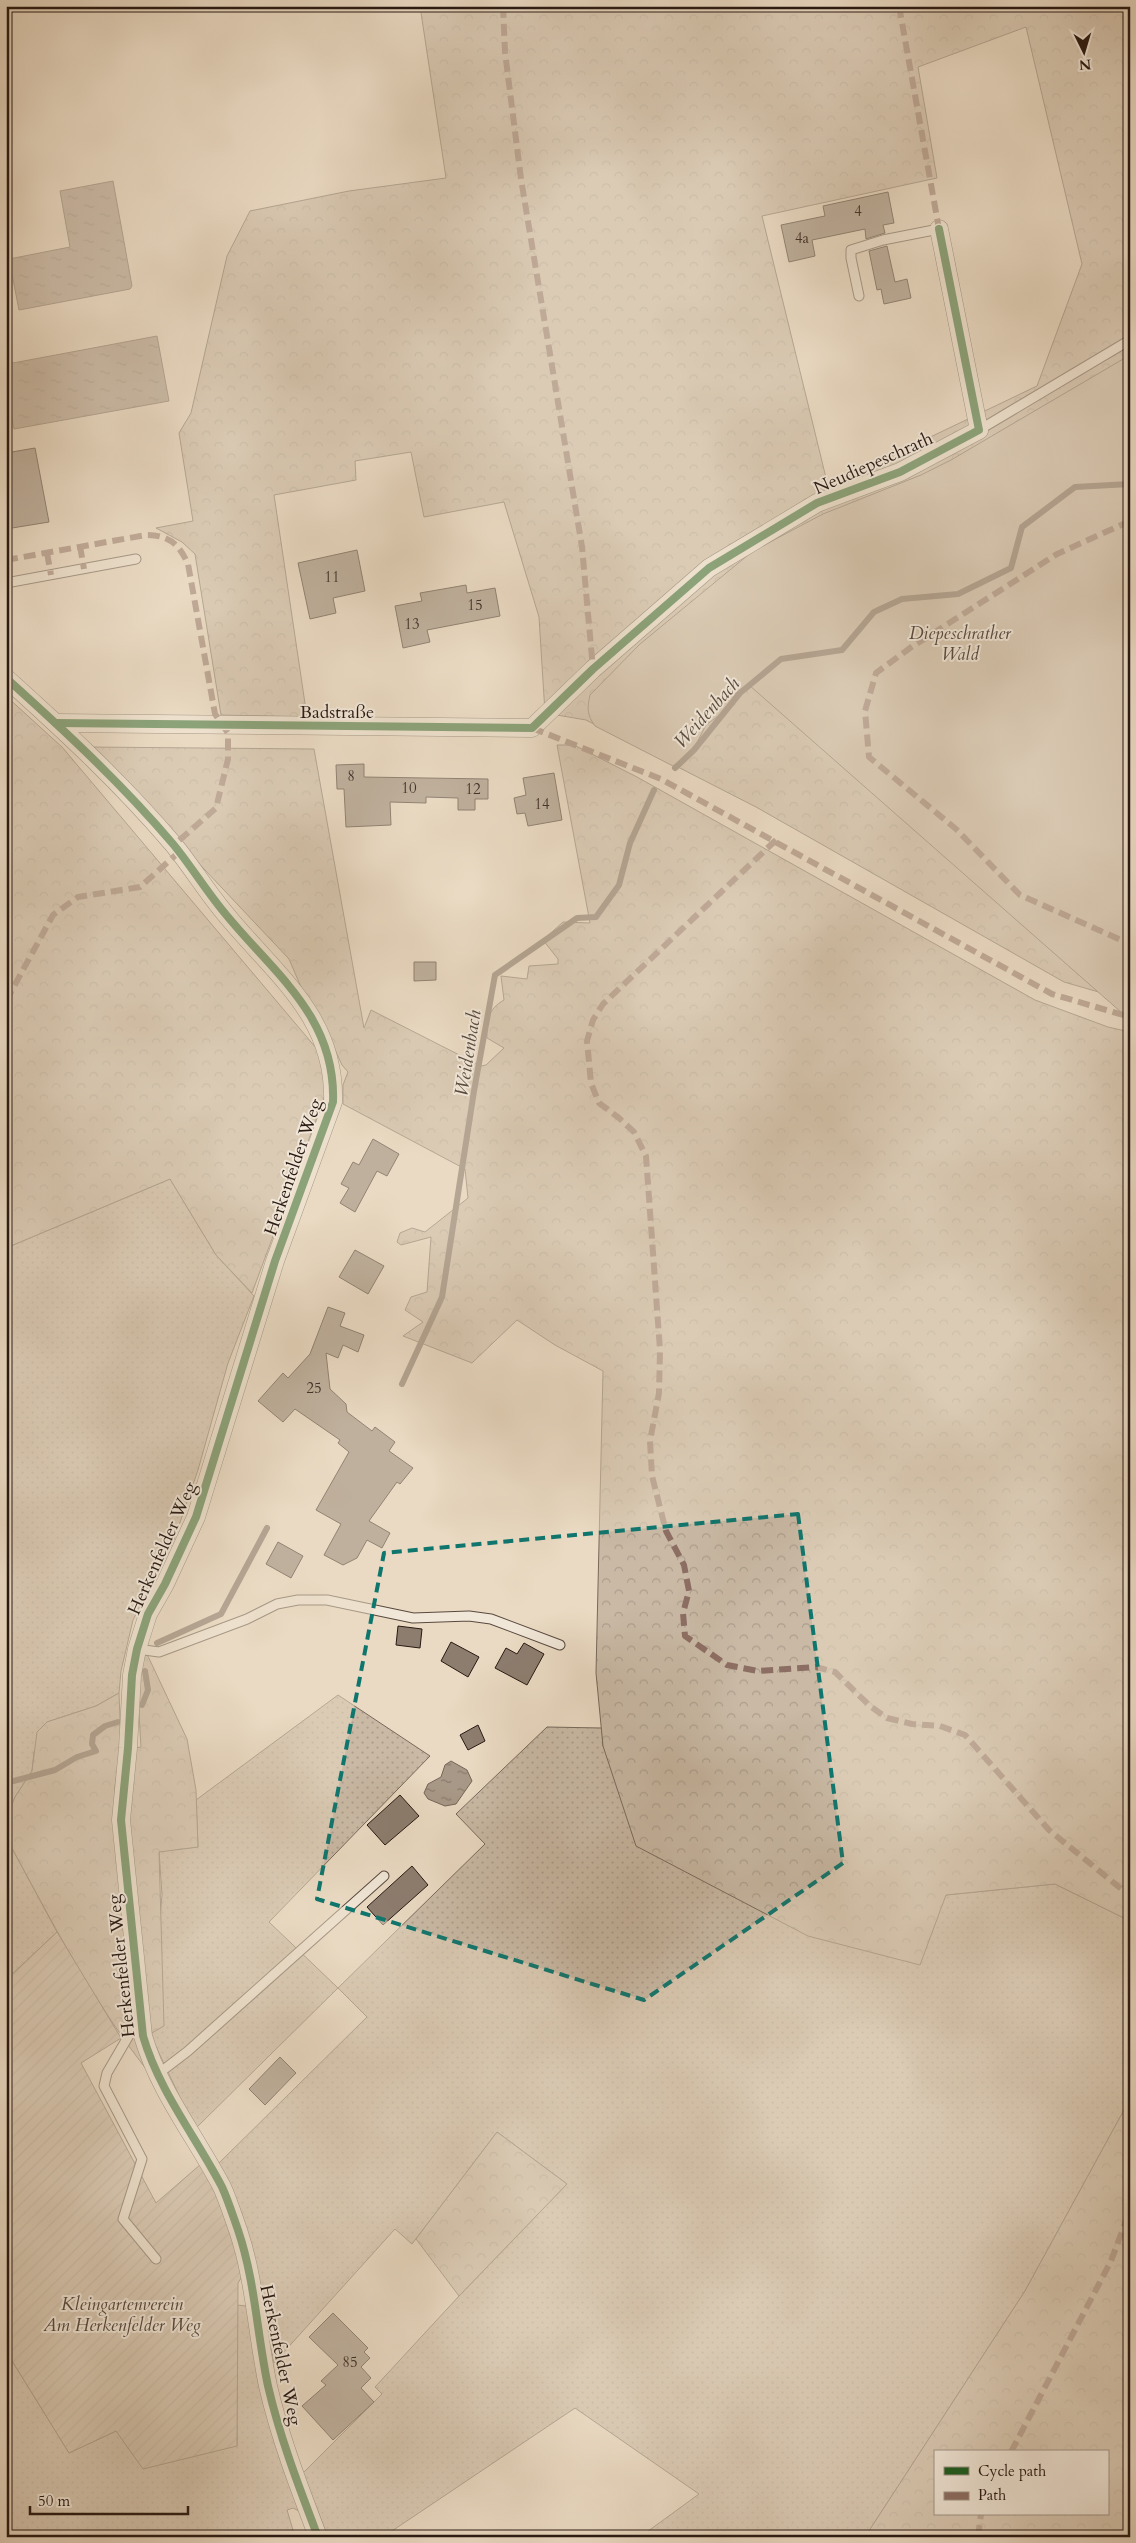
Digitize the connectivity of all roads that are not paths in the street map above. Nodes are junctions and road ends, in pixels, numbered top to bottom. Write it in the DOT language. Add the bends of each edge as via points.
graph roads {
  1 [pos="939,229"];
  2 [pos="859,296"];
  3 [pos="1130,340"];
  4 [pos="980,430"];
  5 [pos="136,559"];
  6 [pos="6,583"];
  7 [pos="593,669"];
  8 [pos="6,678"];
  9 [pos="56,723"];
  10 [pos="560,1645"];
  11 [pos="137,1649"];
  12 [pos="384,1876"];
  13 [pos="140,2016"];
  14 [pos="158,2074"];
  15 [pos="156,2259"];
  16 [pos="318,2537"];
  1 -- 2 [label="lane" via="852,250"];
  1 -- 4 [label="street"];
  3 -- 4 [label="lane"];
  4 -- 7 [label="street, Neudiepeschrath" via="900,472 817,504 709,568"];
  5 -- 6 [label="lane"];
  7 -- 9 [label="street, Badstraße" via="532,728"];
  8 -- 9 [label="street, Herkenfelder Weg"];
  9 -- 11 [label="street, Herkenfelder Weg" via="116,780 168,838 228,917 306,1006 331,1061 334,1080 327,1124 275,1261 196,1517 148,1614"];
  10 -- 11 [label="lane" via="491,1619 469,1616 412,1618 328,1600 298,1600 277,1604 247,1619 159,1652"];
  11 -- 13 [label="street, Herkenfelder Weg" via="132,1675 121,1820"];
  12 -- 14 [label="lane"];
  13 -- 14 [label="street, Herkenfelder Weg" via="148,2053"];
  13 -- 15 [label="lane" via="107,2073 104,2086 142,2159 123,2219"];
  14 -- 16 [label="street, Herkenfelder Weg" via="222,2188 237,2227 268,2387 292,2471"];
}
